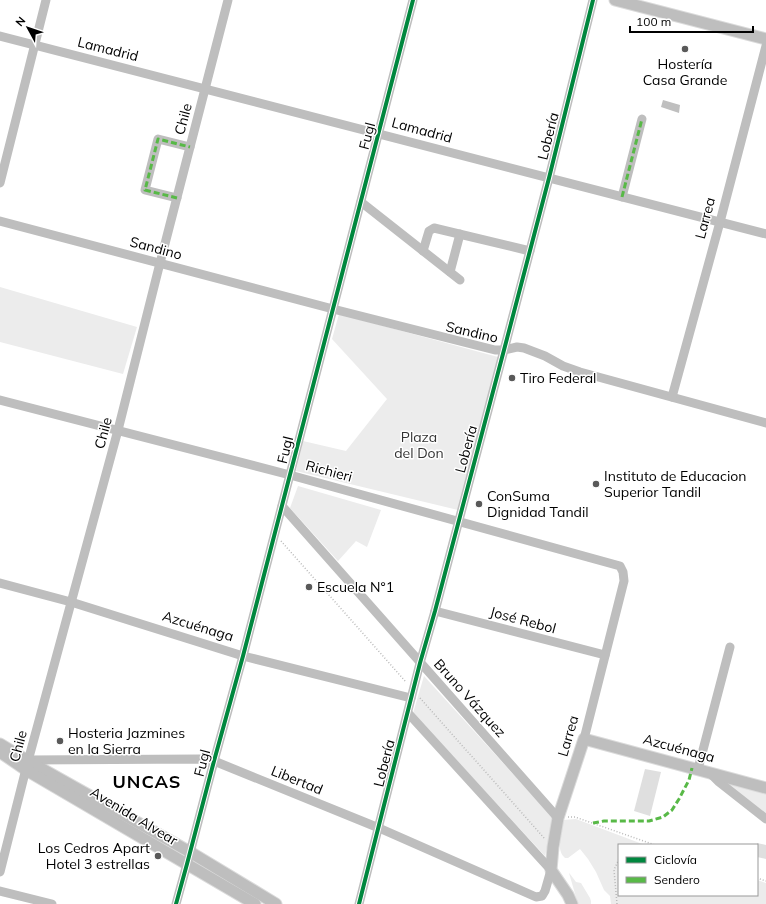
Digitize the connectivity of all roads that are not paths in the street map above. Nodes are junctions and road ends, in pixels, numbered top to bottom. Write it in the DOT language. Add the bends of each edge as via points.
graph roads {
  1 [pos="46,0"];
  2 [pos="228,0"];
  3 [pos="413,0"];
  4 [pos="593,0"];
  5 [pos="615,0"];
  6 [pos="0,36"];
  7 [pos="766,39"];
  8 [pos="34,45"];
  9 [pos="766,46"];
  10 [pos="205,89"];
  11 [pos="642,119"];
  12 [pos="378,133"];
  13 [pos="190,147"];
  14 [pos="549,178"];
  15 [pos="0,183"];
  16 [pos="622,197"];
  17 [pos="177,198"];
  18 [pos="361,202"];
  19 [pos="0,221"];
  20 [pos="720,222"];
  21 [pos="460,234"];
  22 [pos="766,234"];
  23 [pos="423,251"];
  24 [pos="530,251"];
  25 [pos="160,264"];
  26 [pos="450,272"];
  27 [pos="460,280"];
  28 [pos="333,309"];
  29 [pos="504,350"];
  30 [pos="672,397"];
  31 [pos="0,400"];
  32 [pos="766,423"];
  33 [pos="118,430"];
  34 [pos="290,475"];
  35 [pos="282,506"];
  36 [pos="458,521"];
  37 [pos="623,572"];
  38 [pos="0,583"];
  39 [pos="71,602"];
  40 [pos="435,611"];
  41 [pos="730,647"];
  42 [pos="243,656"];
  43 [pos="605,656"];
  44 [pos="420,663"];
  45 [pos="411,698"];
  46 [pos="408,713"];
  47 [pos="584,739"];
  48 [pos="0,750"];
  49 [pos="214,761"];
  50 [pos="27,765"];
  51 [pos="698,769"];
  52 [pos="709,772"];
  53 [pos="766,788"];
  54 [pos="558,818"];
  55 [pos="766,819"];
  56 [pos="379,828"];
  57 [pos="190,852"];
  58 [pos="187,864"];
  59 [pos="551,870"];
  60 [pos="0,872"];
  61 [pos="0,891"];
  62 [pos="52,904"];
  63 [pos="176,904"];
  64 [pos="255,904"];
  65 [pos="276,904"];
  66 [pos="359,904"];
  67 [pos="572,904"];
  1 -- 8 [label="street"];
  2 -- 10 [label="street, Chile"];
  3 -- 12 [label="street, Fugl"];
  4 -- 14 [label="street, Lobería"];
  5 -- 7 [label="main road"];
  6 -- 8 [label="street, Lamadrid"];
  8 -- 10 [label="street, Lamadrid"];
  8 -- 15 [label="street"];
  9 -- 20 [label="street, Larrea"];
  10 -- 12 [label="street, Lamadrid"];
  10 -- 13 [label="street, Chile"];
  11 -- 16 [label="street"];
  12 -- 14 [label="street, Lamadrid"];
  12 -- 18 [label="street, Fugl"];
  13 -- 17 [label="street, Chile"];
  13 -- 17 [label="street" via="158,139 145,190"];
  14 -- 16 [label="street, Lamadrid"];
  14 -- 24 [label="street, Lobería"];
  16 -- 20 [label="street, Lamadrid"];
  17 -- 25 [label="street, Chile"];
  18 -- 23 [label="street"];
  18 -- 28 [label="street, Fugl"];
  19 -- 25 [label="street, Sandino"];
  20 -- 22 [label="street, Lamadrid"];
  20 -- 30 [label="street, Larrea"];
  21 -- 23 [label="street" via="434,228 429,231"];
  21 -- 24 [label="street"];
  21 -- 26 [label="street"];
  23 -- 26 [label="street"];
  24 -- 29 [label="street, Lobería"];
  25 -- 28 [label="street, Sandino"];
  25 -- 33 [label="street, Chile"];
  26 -- 27 [label="street"];
  28 -- 29 [label="street, Sandino" via="495,350"];
  28 -- 34 [label="street, Fugl"];
  29 -- 30 [label="street, Sandino" via="524,348 580,372"];
  29 -- 36 [label="street, Lobería"];
  30 -- 32 [label="street, Sandino"];
  31 -- 33 [label="street, Richieri"];
  33 -- 34 [label="street, Richieri"];
  33 -- 39 [label="street, Chile"];
  34 -- 35 [label="street, Fugl"];
  34 -- 36 [label="street, Richieri"];
  35 -- 42 [label="street, Fugl"];
  35 -- 44 [label="street, Bruno Vázquez"];
  36 -- 37 [label="street, Richieri" via="620,566"];
  36 -- 40 [label="street, Lobería"];
  37 -- 43 [label="street, Larrea" via="624,581"];
  38 -- 39 [label="street, Azcuénaga"];
  39 -- 42 [label="street, Azcuénaga"];
  39 -- 50 [label="street, Chile"];
  40 -- 43 [label="street, José Rebol"];
  40 -- 44 [label="street, Lobería"];
  41 -- 51 [label="street"];
  42 -- 45 [label="street, Azcuénaga"];
  42 -- 49 [label="street, Fugl"];
  43 -- 47 [label="street, Larrea"];
  44 -- 45 [label="street, Lobería"];
  44 -- 54 [label="street, Bruno Vázquez"];
  45 -- 46 [label="street, Lobería"];
  46 -- 56 [label="street, Lobería"];
  46 -- 59 [label="street"];
  47 -- 51 [label="main road, Azcuénaga"];
  47 -- 54 [label="main road, Larrea"];
  48 -- 50 [label="main road, Avenida Alvear"];
  49 -- 50 [label="street, Libertad" via="199,759"];
  49 -- 56 [label="street, Libertad"];
  49 -- 57 [label="street, Fugl"];
  50 -- 57 [label="main road, Avenida Alvear"];
  50 -- 58 [label="main road, Avenida Alvear"];
  50 -- 60 [label="street, Chile"];
  51 -- 52 [label="main road, Azcuénaga"];
  52 -- 53 [label="main road, Azcuénaga"];
  52 -- 55 [label="street"];
  54 -- 59 [label="main road, Larrea" via="552,847"];
  56 -- 59 [label="street, Libertad" via="536,897 542,896 545,891"];
  56 -- 66 [label="street, Lobería"];
  57 -- 58 [label="street, Fugl"];
  57 -- 65 [label="main road, Avenida Alvear"];
  58 -- 63 [label="street, Fugl"];
  58 -- 64 [label="main road, Avenida Alvear"];
  59 -- 67 [label="main road"];
  61 -- 62 [label="street"];
}
